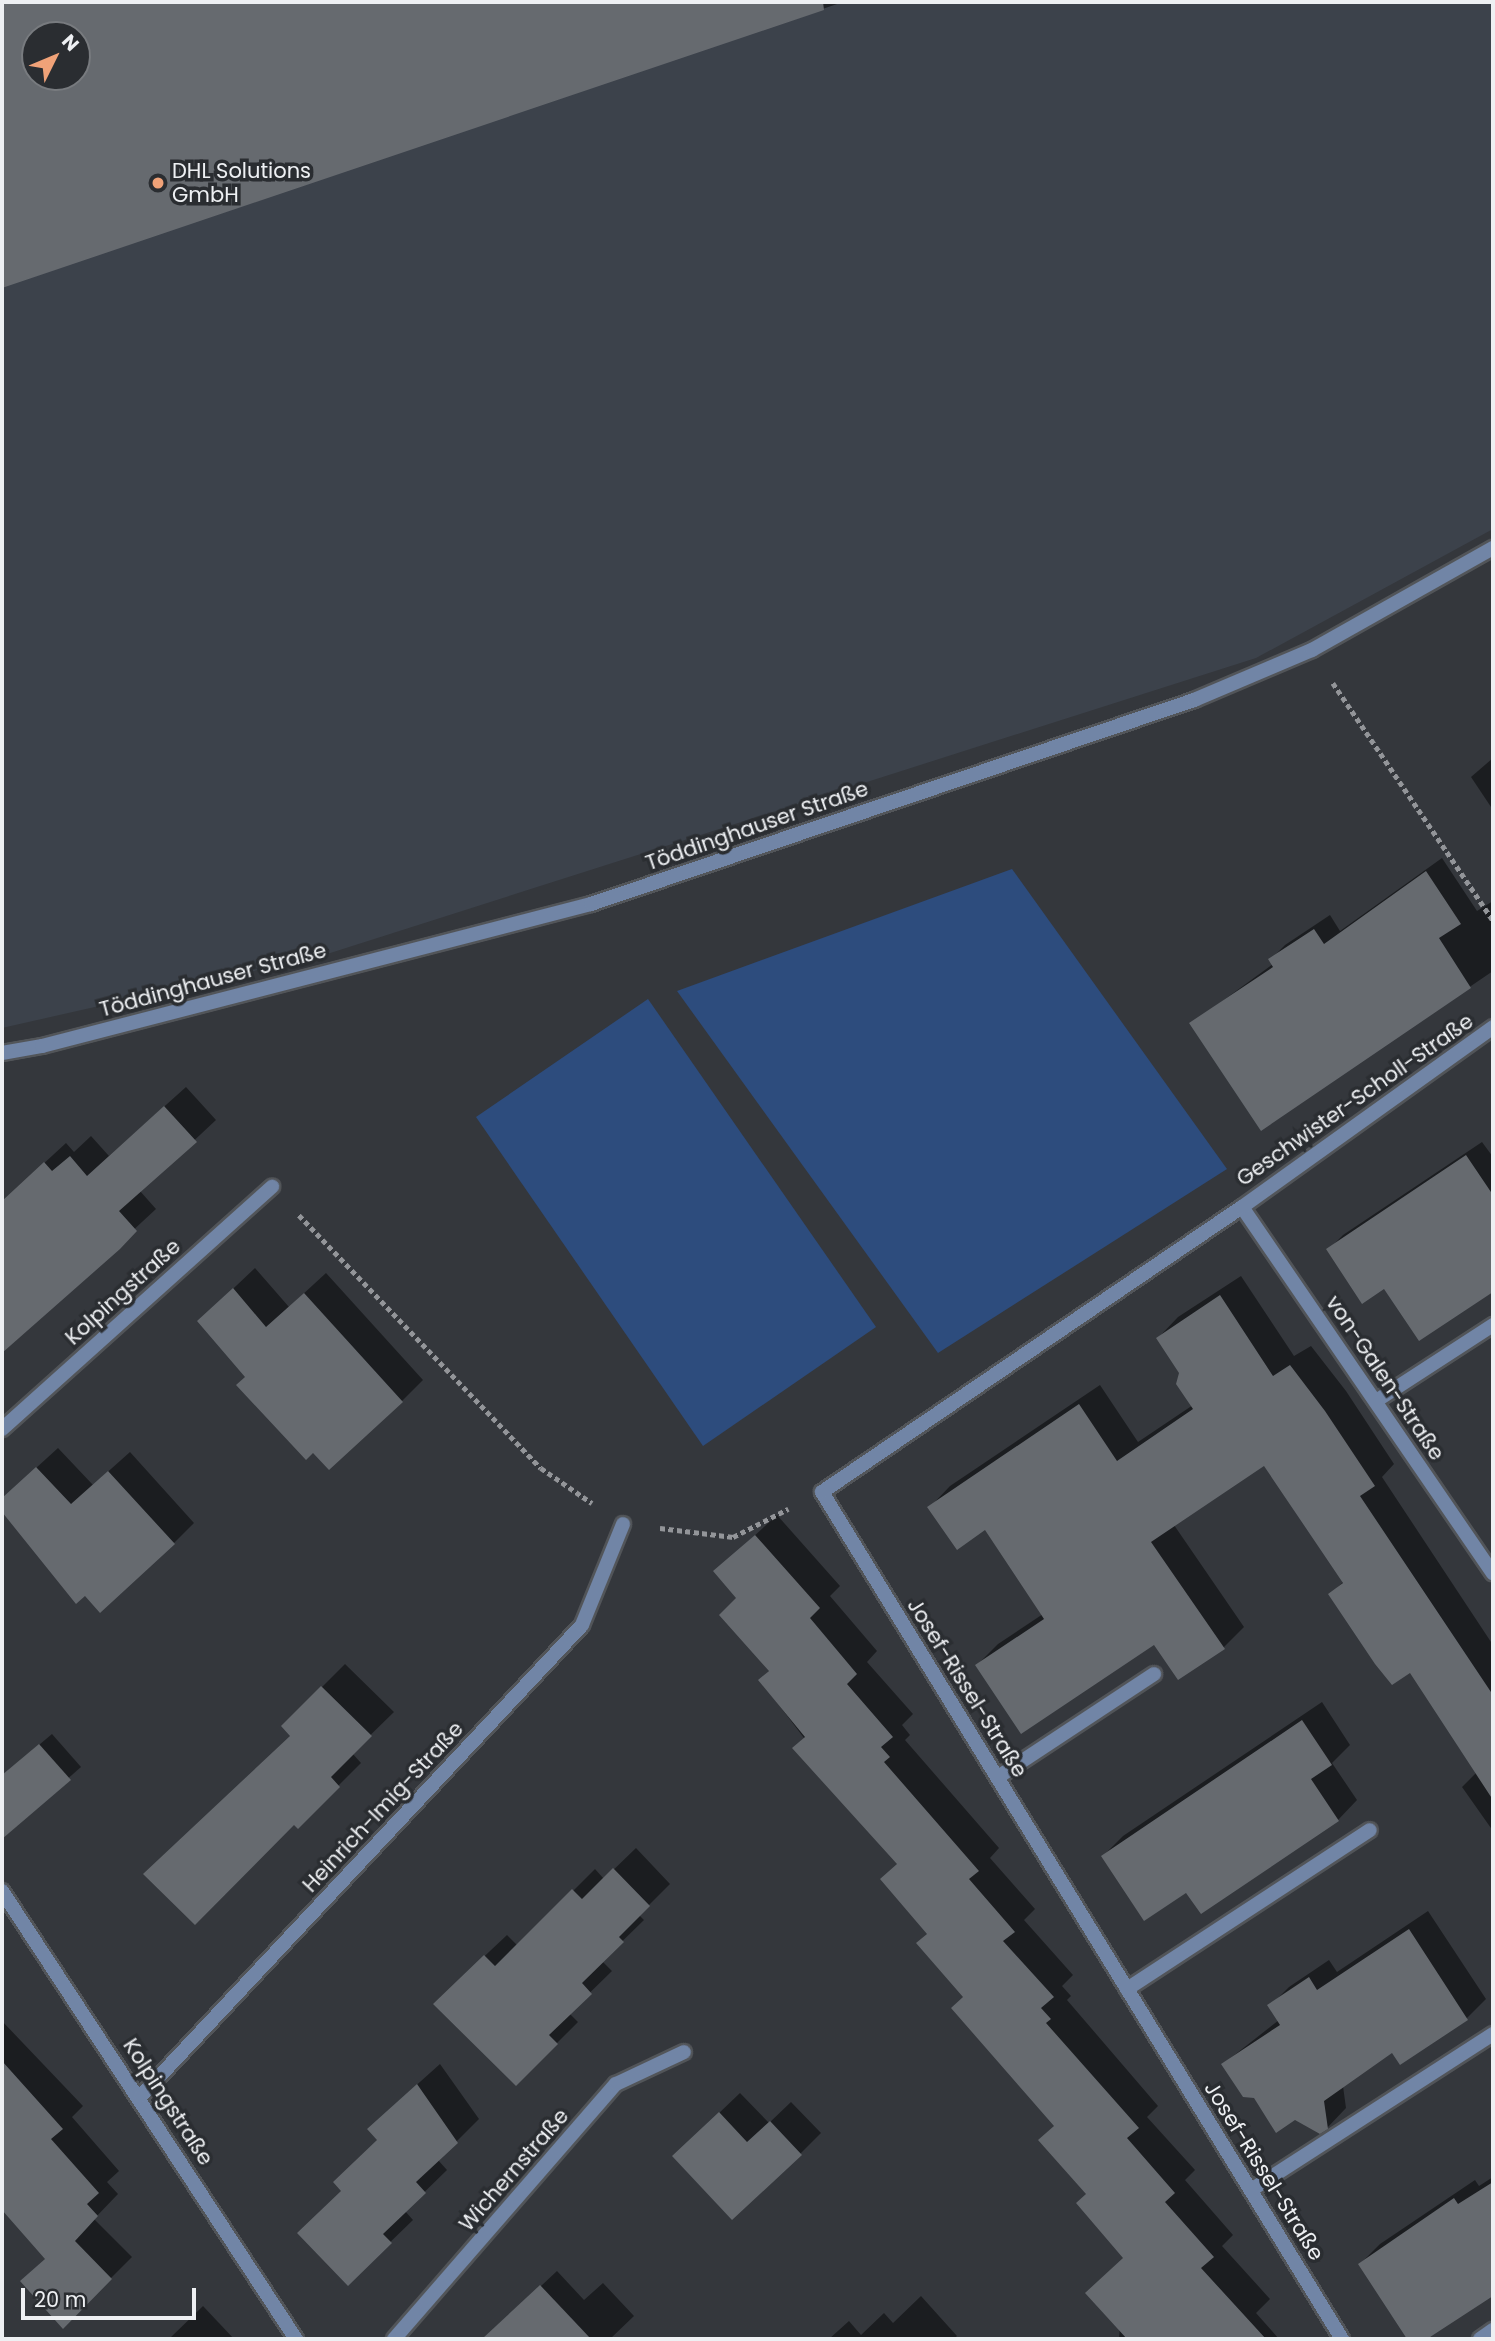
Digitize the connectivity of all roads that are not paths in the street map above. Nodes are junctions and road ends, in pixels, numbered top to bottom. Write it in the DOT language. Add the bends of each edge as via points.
graph roads {
  1 [pos="1493,548"];
  2 [pos="1493,1027"];
  3 [pos="2,1053"];
  4 [pos="272,1187"];
  5 [pos="1242,1207"];
  6 [pos="1493,1325"];
  7 [pos="1376,1401"];
  8 [pos="2,1429"];
  9 [pos="623,1524"];
  10 [pos="1493,1573"];
  11 [pos="1154,1674"];
  12 [pos="998,1777"];
  13 [pos="1370,1830"];
  14 [pos="2,1891"];
  15 [pos="1127,1989"];
  16 [pos="1493,2034"];
  17 [pos="684,2052"];
  18 [pos="141,2096"];
  19 [pos="1251,2190"];
  20 [pos="1493,2330"];
  21 [pos="296,2339"];
  22 [pos="394,2339"];
  23 [pos="1342,2339"];
  24 [pos="1480,2339"];
  1 -- 3 [label="street, Töddinghauser Straße" via="1312,650 1194,700 618,895"];
  2 -- 5 [label="street, Geschwister-Scholl-Straße"];
  4 -- 8 [label="street, Kolpingstraße"];
  5 -- 7 [label="street, von-Galen-Straße"];
  5 -- 12 [label="street, Josef-Rissel-Straße" via="822,1492"];
  6 -- 7 [label="street"];
  7 -- 10 [label="street, von-Galen-Straße"];
  9 -- 18 [label="street, Heinrich-Imig-Straße" via="582,1625"];
  11 -- 12 [label="street"];
  12 -- 15 [label="street, Josef-Rissel-Straße"];
  13 -- 15 [label="street"];
  14 -- 18 [label="street, Kolpingstraße"];
  15 -- 19 [label="street, Josef-Rissel-Straße"];
  16 -- 19 [label="street"];
  17 -- 22 [label="street, Wichernstraße" via="616,2084"];
  18 -- 21 [label="street, Kolpingstraße"];
  19 -- 23 [label="street, Josef-Rissel-Straße"];
  20 -- 24 [label="street"];
}
